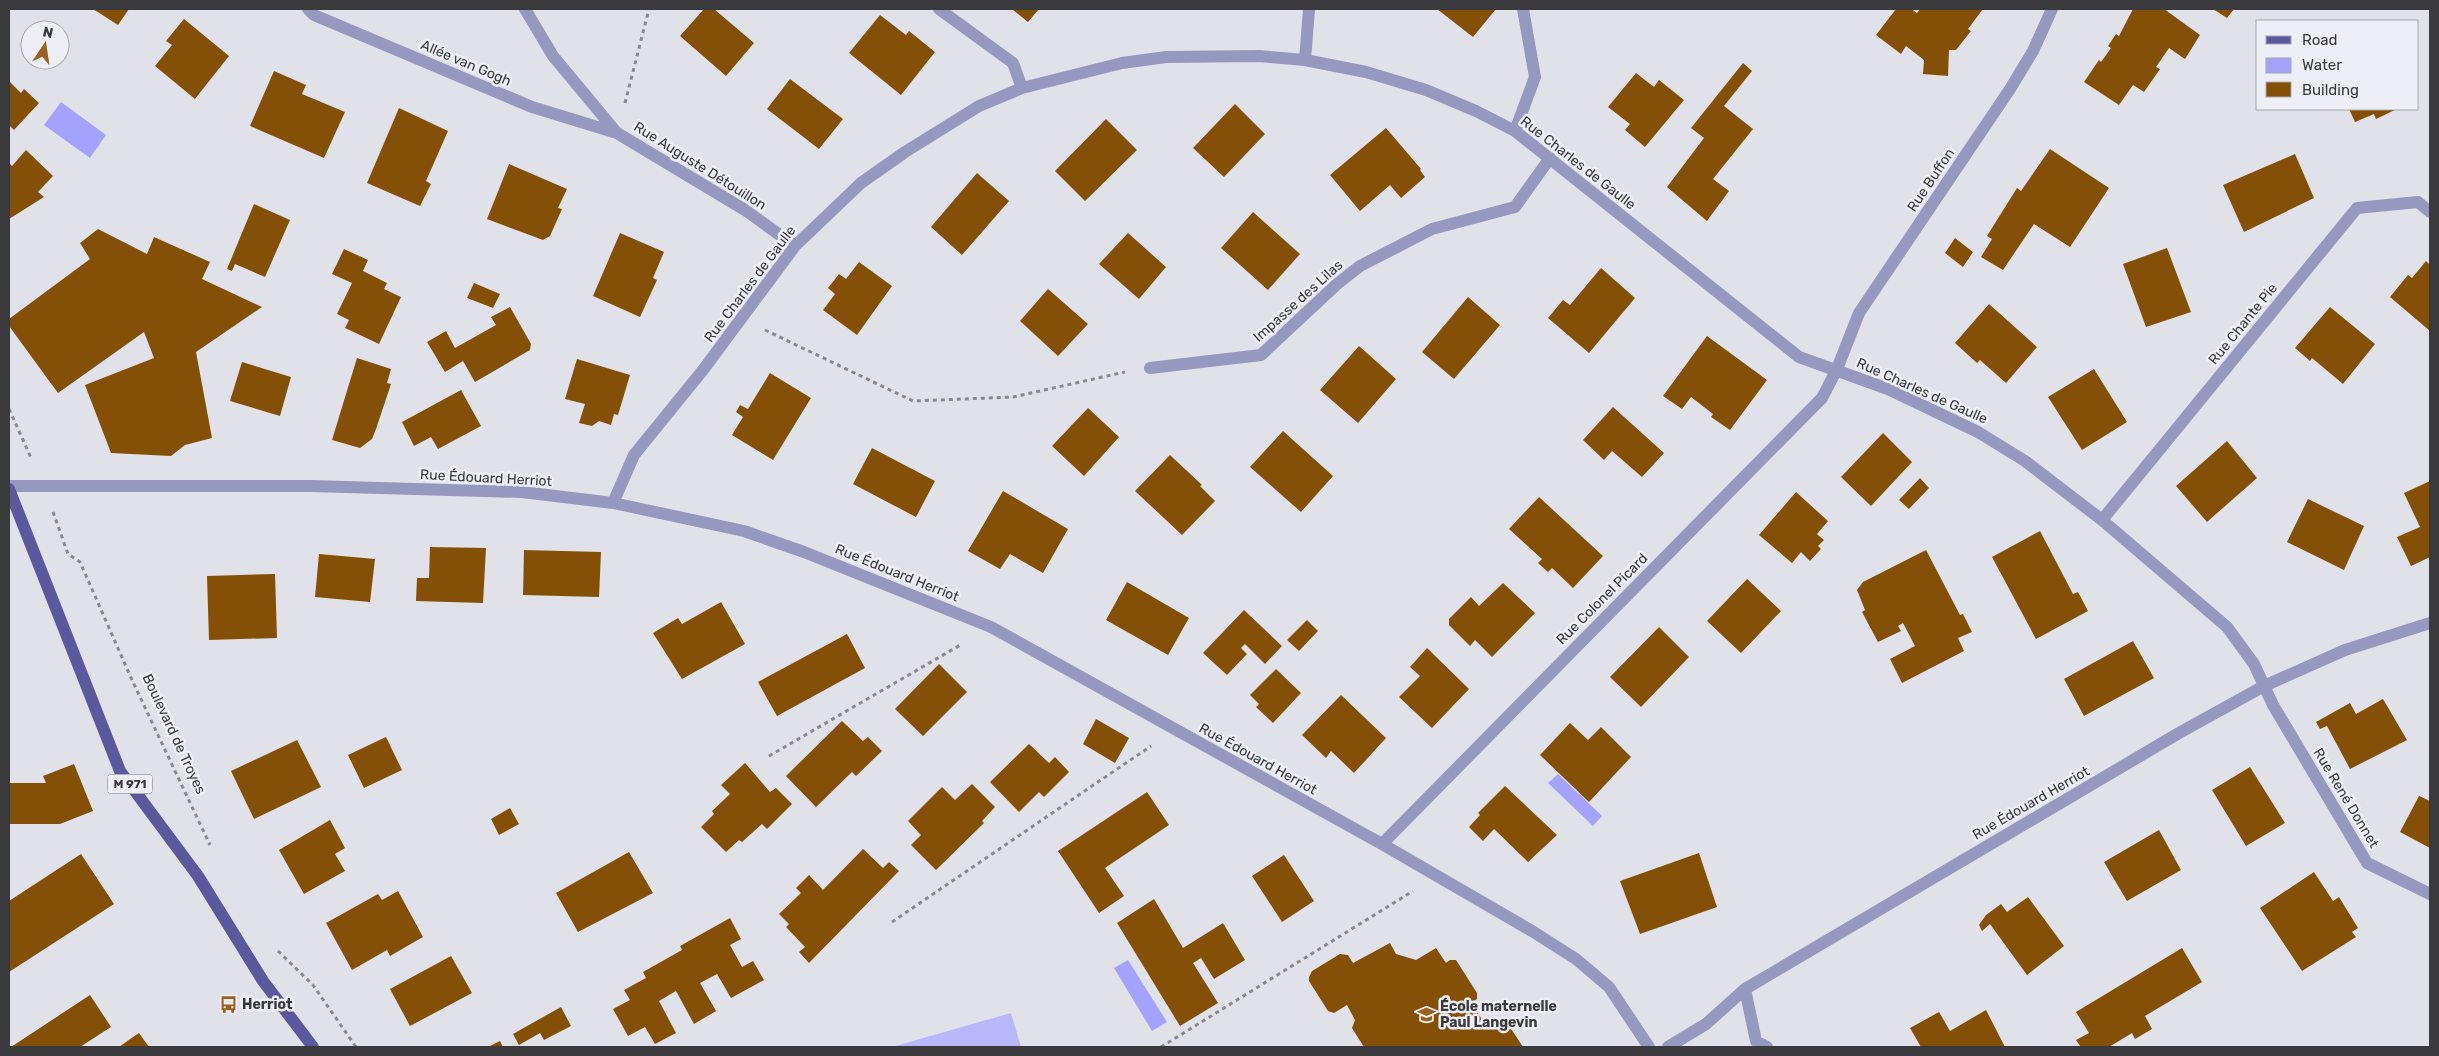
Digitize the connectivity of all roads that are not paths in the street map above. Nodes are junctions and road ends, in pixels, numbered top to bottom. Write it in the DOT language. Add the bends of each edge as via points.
graph roads {
  1 [pos="308,9"];
  2 [pos="525,9"];
  3 [pos="939,9"];
  4 [pos="1309,9"];
  5 [pos="1523,9"];
  6 [pos="2052,9"];
  7 [pos="1304,60"];
  8 [pos="1022,88"];
  9 [pos="1515,131"];
  10 [pos="617,133"];
  11 [pos="1550,158"];
  12 [pos="2430,212"];
  13 [pos="795,246"];
  14 [pos="1150,368"];
  15 [pos="1837,369"];
  16 [pos="9,487"];
  17 [pos="613,503"];
  18 [pos="2102,520"];
  19 [pos="2430,624"];
  20 [pos="2264,686"];
  21 [pos="1382,844"];
  22 [pos="2430,894"];
  23 [pos="1745,989"];
  24 [pos="313,1047"];
  25 [pos="1649,1047"];
  26 [pos="1668,1047"];
  27 [pos="1767,1047"];
  1 -- 10 [label="street, Allée van Gogh" via="314,15 532,107"];
  2 -- 10 [label="street, Rue Auguste Détouillon" via="553,56"];
  3 -- 8 [label="street" via="1013,63"];
  4 -- 7 [label="street"];
  5 -- 9 [label="street" via="1535,77"];
  6 -- 15 [label="street, Rue Buffon" via="2034,51 2010,89 1859,313"];
  7 -- 8 [label="street, Rue Charles de Gaulle" via="1259,56 1166,58 1122,63"];
  7 -- 9 [label="street, Rue Charles de Gaulle" via="1366,72 1426,90"];
  8 -- 13 [label="street, Rue Charles de Gaulle" via="979,106 905,152 861,183"];
  9 -- 11 [label="street, Rue Charles de Gaulle"];
  10 -- 13 [label="street, Rue Auguste Détouillon" via="745,210"];
  11 -- 14 [label="street, Impasse des Lilas" via="1515,207 1432,229 1360,266 1261,355"];
  11 -- 15 [label="street, Rue Charles de Gaulle" via="1799,357"];
  12 -- 18 [label="street, Rue Chante Pie" via="2418,202 2357,208"];
  13 -- 17 [label="street, Rue Charles de Gaulle" via="742,319 634,455"];
  15 -- 18 [label="street, Rue Charles de Gaulle" via="1888,389 1978,432 2025,461"];
  15 -- 21 [label="street, Rue Colonel Picard" via="1822,398"];
  16 -- 17 [label="street, Rue Édouard Herriot" via="311,486 512,492"];
  16 -- 24 [label="main road, M 971" via="120,771 198,876 263,981"];
  17 -- 21 [label="street, Rue Édouard Herriot" via="744,531 991,627"];
  18 -- 20 [label="street, Rue Charles de Gaulle" via="2228,627 2254,664"];
  19 -- 20 [label="street, Rue Édouard Herriot" via="2345,650"];
  20 -- 22 [label="street, Rue René Donnet" via="2367,863"];
  20 -- 23 [label="street, Rue Édouard Herriot"];
  21 -- 25 [label="street, Rue Édouard Herriot" via="1576,959 1610,986"];
  23 -- 26 [label="street, Rue Édouard Herriot" via="1706,1024"];
  23 -- 27 [label="street" via="1756,1041"];
}
